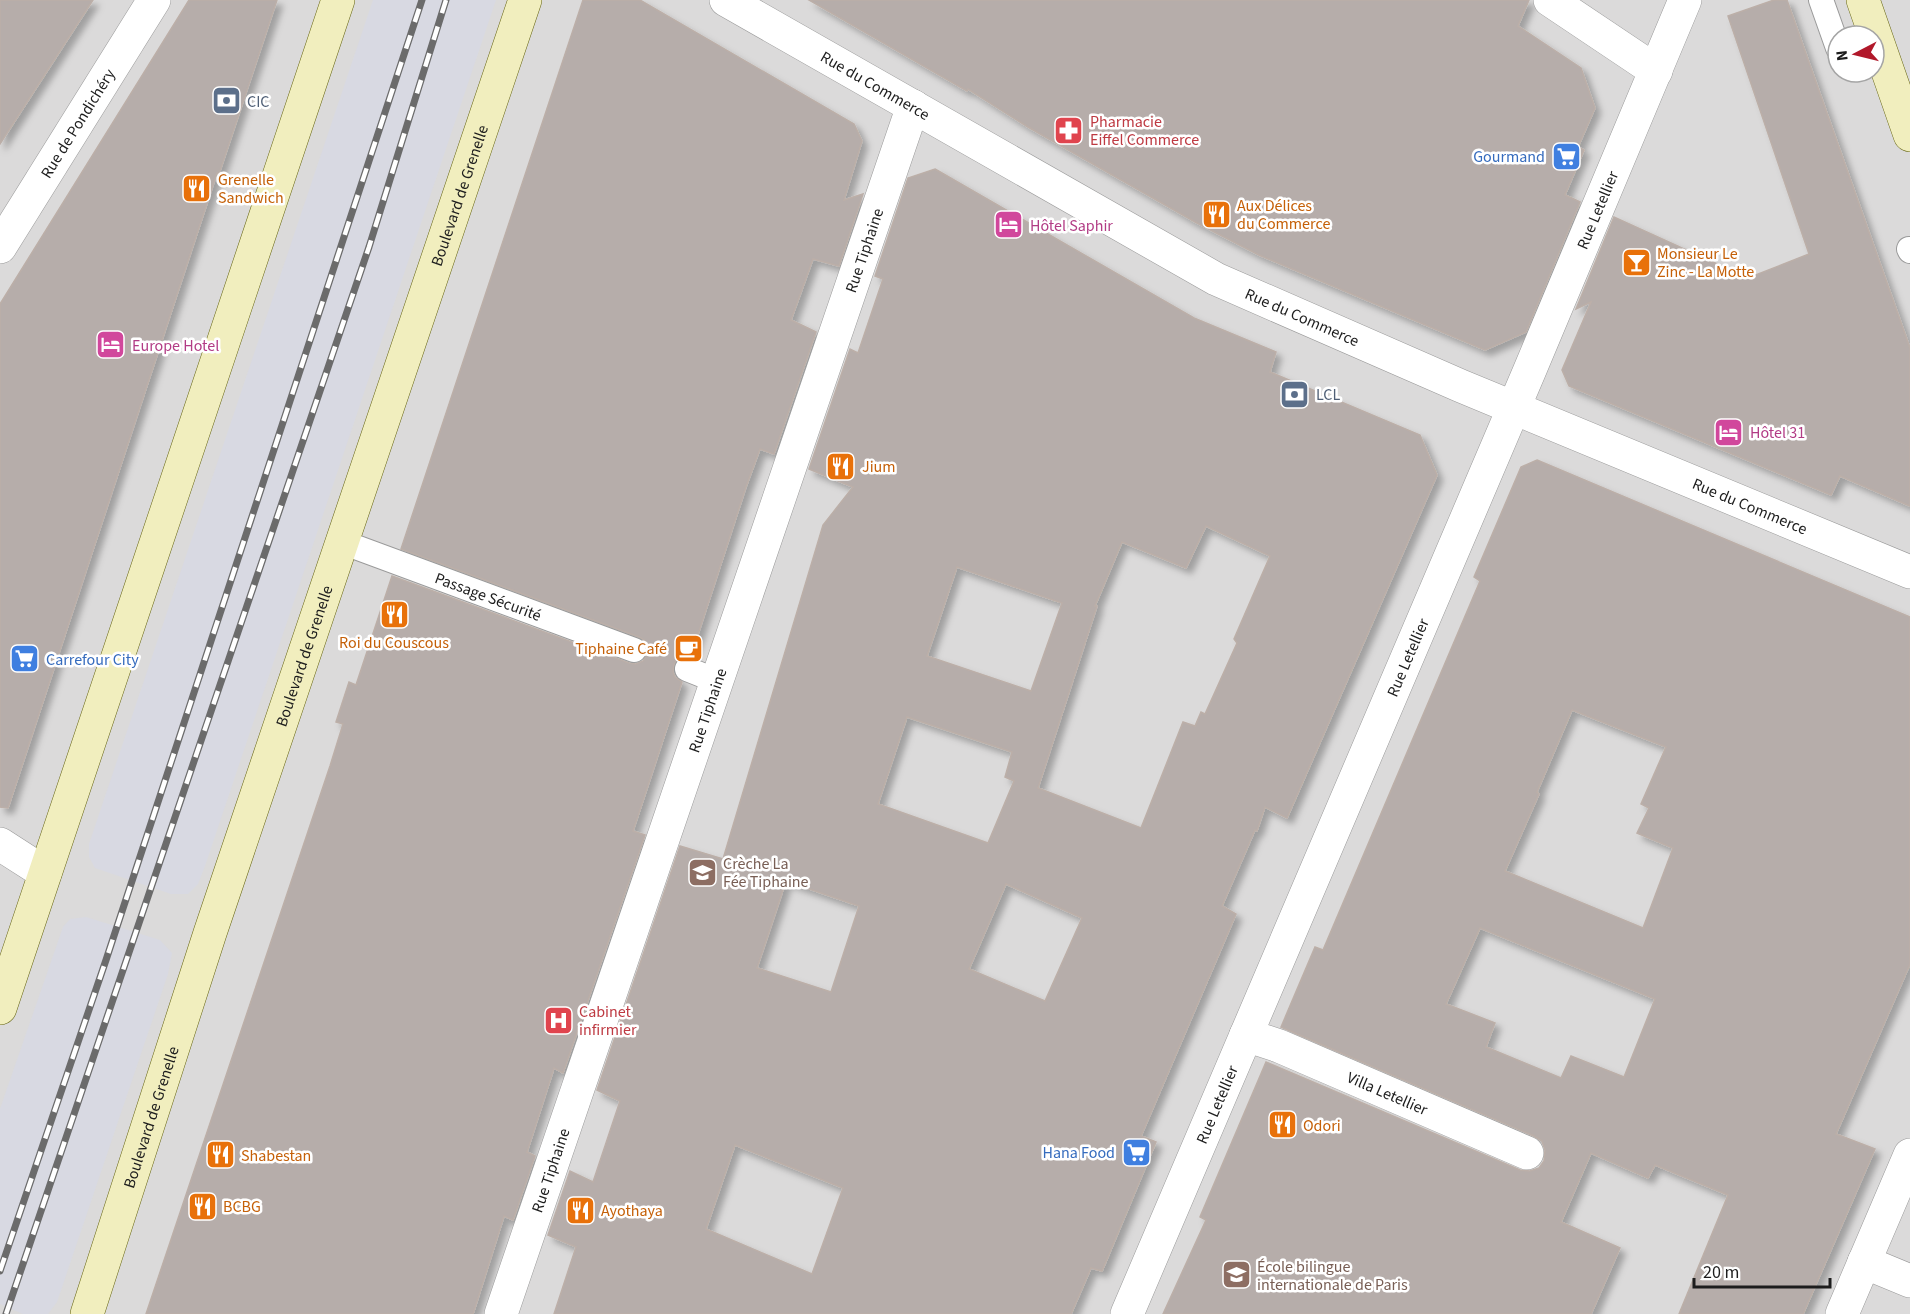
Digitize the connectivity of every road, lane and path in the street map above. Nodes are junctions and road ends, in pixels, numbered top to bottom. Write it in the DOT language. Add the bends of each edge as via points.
graph roads {
  1 [pos="154,0"];
  2 [pos="338,0"];
  3 [pos="525,0"];
  4 [pos="726,0"];
  5 [pos="1550,0"];
  6 [pos="1685,0"];
  7 [pos="1821,0"];
  8 [pos="1863,0"];
  9 [pos="1830,24"];
  10 [pos="1656,71"];
  11 [pos="913,106"];
  12 [pos="1910,135"];
  13 [pos="0,247"];
  14 [pos="1513,408"];
  15 [pos="342,542"];
  16 [pos="1910,572"];
  17 [pos="634,650"];
  18 [pos="687,669"];
  19 [pos="717,681"];
  20 [pos="0,844"];
  21 [pos="45,873"];
  22 [pos="0,1008"];
  23 [pos="1246,1035"];
  24 [pos="1527,1153"];
  25 [pos="1910,1155"];
  26 [pos="1864,1262"];
  27 [pos="1910,1281"];
  28 [pos="87,1314"];
  29 [pos="501,1314"];
  30 [pos="1127,1314"];
  31 [pos="1842,1314"];
  1 -- 13 [label="street, Rue de Pondichéry"];
  2 -- 21 [label="main road"];
  3 -- 15 [label="main road, Boulevard de Grenelle"];
  4 -- 11 [label="street, Rue du Commerce"];
  5 -- 10 [label="street"];
  6 -- 10 [label="street, Rue Letellier"];
  7 -- 9 [label="lane"];
  8 -- 12 [label="main road"];
  10 -- 14 [label="street, Rue Letellier"];
  11 -- 14 [label="street, Rue du Commerce" via="1216,279"];
  11 -- 19 [label="street, Rue Tiphaine"];
  14 -- 16 [label="street, Rue du Commerce"];
  14 -- 23 [label="street, Rue Letellier"];
  15 -- 17 [label="lane, Passage Sécurité"];
  15 -- 28 [label="main road, Boulevard de Grenelle" via="206,944"];
  18 -- 19 [label="lane"];
  19 -- 29 [label="street, Rue Tiphaine"];
  20 -- 21 [label="street"];
  21 -- 22 [label="main road"];
  23 -- 24 [label="street, Villa Letellier"];
  23 -- 30 [label="street, Rue Letellier"];
  25 -- 26 [label="street"];
  26 -- 27 [label="street"];
  26 -- 31 [label="street"];
}
